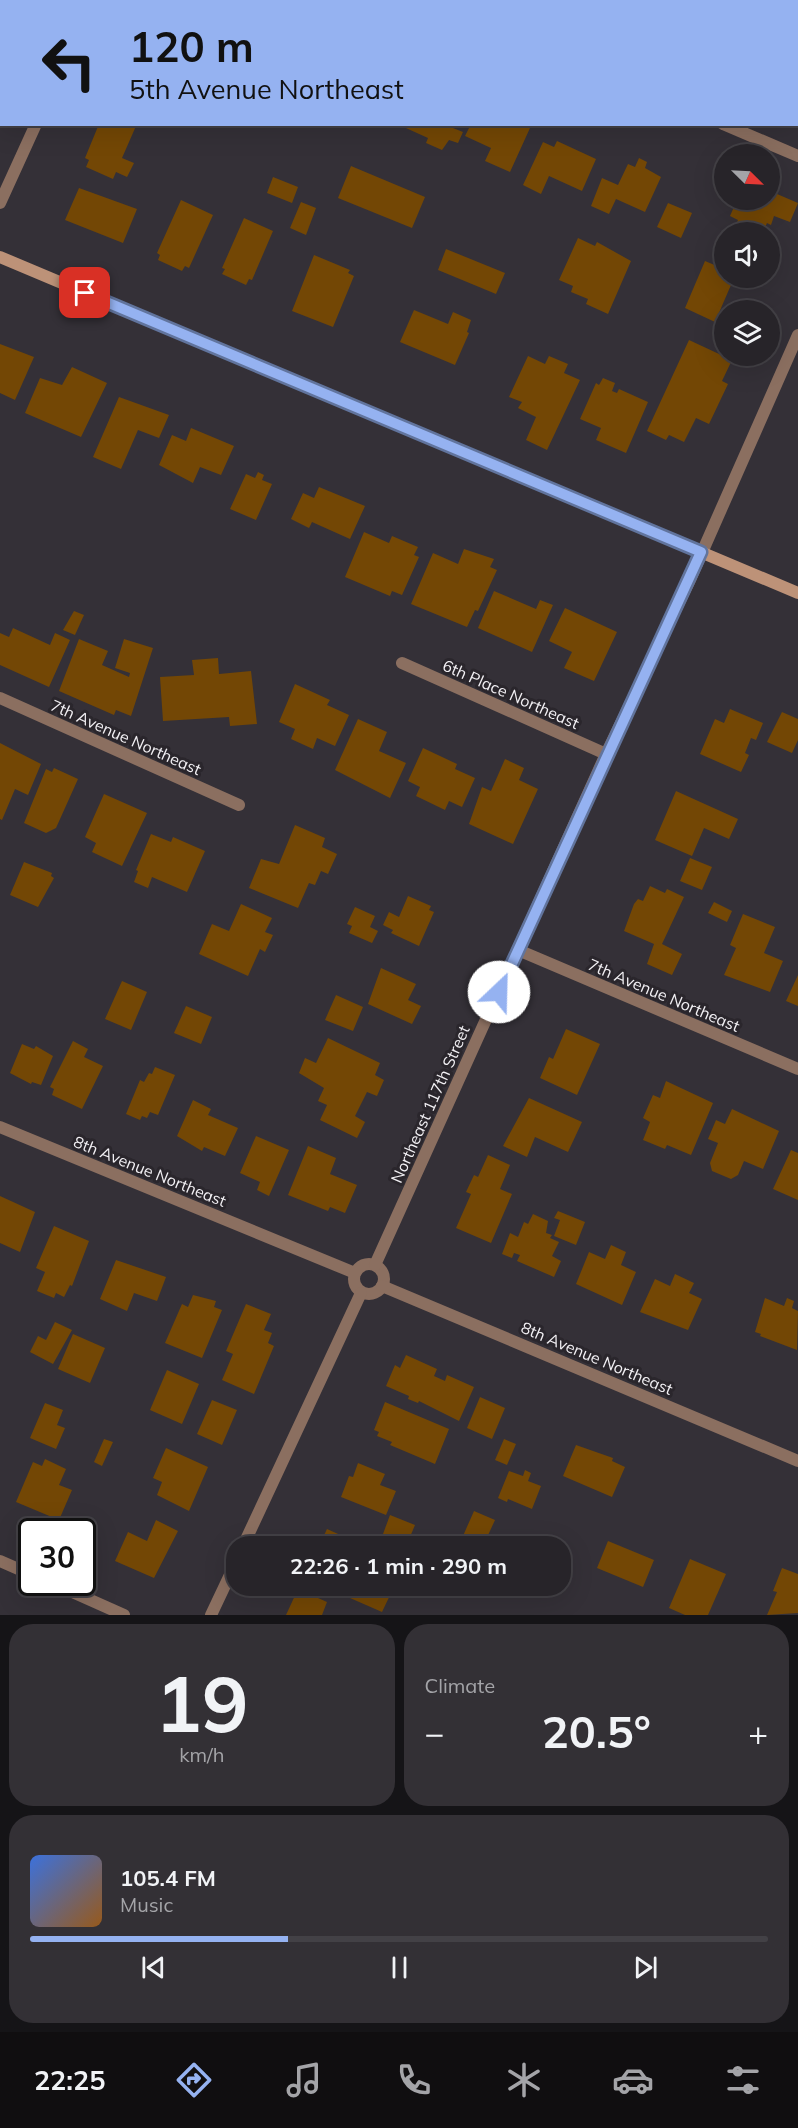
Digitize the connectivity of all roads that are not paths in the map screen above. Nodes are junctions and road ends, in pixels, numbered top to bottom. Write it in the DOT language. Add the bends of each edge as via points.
graph roads {
  1 [pos="35,126"];
  2 [pos="728,126"];
  3 [pos="798,156"];
  4 [pos="0,203"];
  5 [pos="0,257"];
  6 [pos="798,334"];
  7 [pos="701,552"];
  8 [pos="798,593"];
  9 [pos="402,663"];
  10 [pos="0,698"];
  11 [pos="606,754"];
  12 [pos="239,805"];
  13 [pos="518,951"];
  14 [pos="798,1069"];
  15 [pos="0,1127"];
  16 [pos="375,1265"];
  17 [pos="355,1274"];
  18 [pos="382,1286"];
  19 [pos="361,1293"];
  20 [pos="798,1461"];
  21 [pos="248,1536"];
  22 [pos="0,1561"];
  23 [pos="18,1569"];
  24 [pos="226,1583"];
  25 [pos="81,1596"];
  26 [pos="124,1615"];
  27 [pos="211,1615"];
  1 -- 4 [label="street"];
  2 -- 3 [label="street"];
  5 -- 7 [label="main road"];
  6 -- 7 [label="street, Northeast 117th Street"];
  7 -- 8 [label="main road"];
  7 -- 11 [label="street, Northeast 117th Street"];
  9 -- 11 [label="street, 6th Place Northeast"];
  10 -- 12 [label="street, 7th Avenue Northeast"];
  11 -- 13 [label="street, Northeast 117th Street"];
  13 -- 14 [label="street, 7th Avenue Northeast"];
  13 -- 16 [label="street, Northeast 117th Street"];
  15 -- 17 [label="street, 8th Avenue Northeast"];
  16 -- 17 [label="street" via="363,1265"];
  16 -- 18 [label="street" via="383,1274"];
  17 -- 19 [label="street" via="354,1285"];
  18 -- 19 [label="street" via="372,1294"];
  18 -- 20 [label="street, 8th Avenue Northeast"];
  19 -- 21 [label="street"];
  22 -- 23 [label="street"];
  24 -- 27 [label="street"];
  25 -- 26 [label="street"];
}
